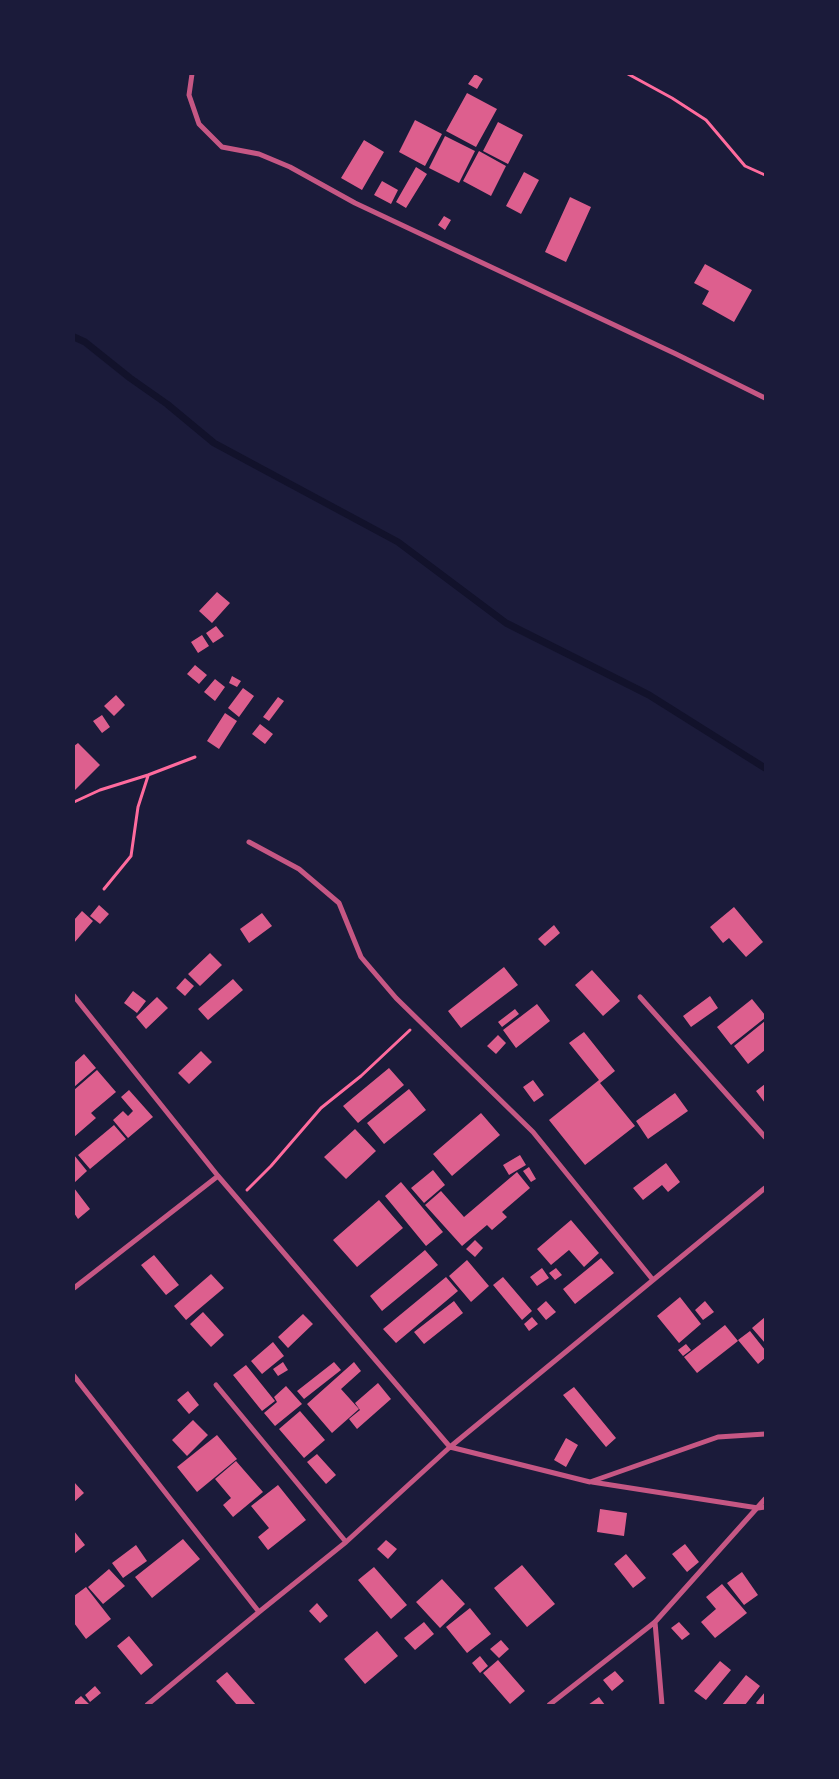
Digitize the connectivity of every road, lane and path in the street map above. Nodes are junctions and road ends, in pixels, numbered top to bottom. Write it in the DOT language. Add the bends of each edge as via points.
graph roads {
  1 [pos="192,74"];
  2 [pos="628,74"];
  3 [pos="765,175"];
  4 [pos="765,398"];
  5 [pos="195,757"];
  6 [pos="148,775"];
  7 [pos="74,802"];
  8 [pos="249,842"];
  9 [pos="104,890"];
  10 [pos="74,996"];
  11 [pos="640,997"];
  12 [pos="419,1021"];
  13 [pos="765,1137"];
  14 [pos="218,1176"];
  15 [pos="765,1188"];
  16 [pos="238,1200"];
  17 [pos="653,1280"];
  18 [pos="74,1288"];
  19 [pos="74,1376"];
  20 [pos="216,1385"];
  21 [pos="765,1434"];
  22 [pos="450,1447"];
  23 [pos="590,1482"];
  24 [pos="765,1499"];
  25 [pos="765,1507"];
  26 [pos="758,1508"];
  27 [pos="346,1542"];
  28 [pos="259,1612"];
  29 [pos="655,1622"];
  30 [pos="147,1705"];
  31 [pos="549,1705"];
  32 [pos="662,1705"];
  1 -- 4 [label="street" via="189,95 199,124 222,147 259,154 290,167 355,203"];
  2 -- 3 [label="path" via="706,120 745,166"];
  5 -- 6 [label="path"];
  6 -- 7 [label="path"];
  6 -- 9 [label="path" via="138,807 131,856"];
  8 -- 12 [label="street" via="299,869 339,903 361,957"];
  10 -- 14 [label="street"];
  11 -- 13 [label="street"];
  12 -- 16 [label="path" via="361,1076 321,1108"];
  12 -- 17 [label="street" via="533,1132"];
  14 -- 16 [label="street"];
  14 -- 18 [label="street"];
  15 -- 17 [label="street"];
  16 -- 22 [label="street"];
  17 -- 22 [label="street"];
  19 -- 28 [label="street"];
  20 -- 27 [label="street"];
  21 -- 23 [label="street" via="718,1437"];
  22 -- 23 [label="street"];
  22 -- 27 [label="street"];
  23 -- 26 [label="street"];
  24 -- 26 [label="street"];
  25 -- 26 [label="street"];
  26 -- 29 [label="street"];
  27 -- 28 [label="street"];
  28 -- 30 [label="street"];
  29 -- 31 [label="street"];
  29 -- 32 [label="street"];
}
